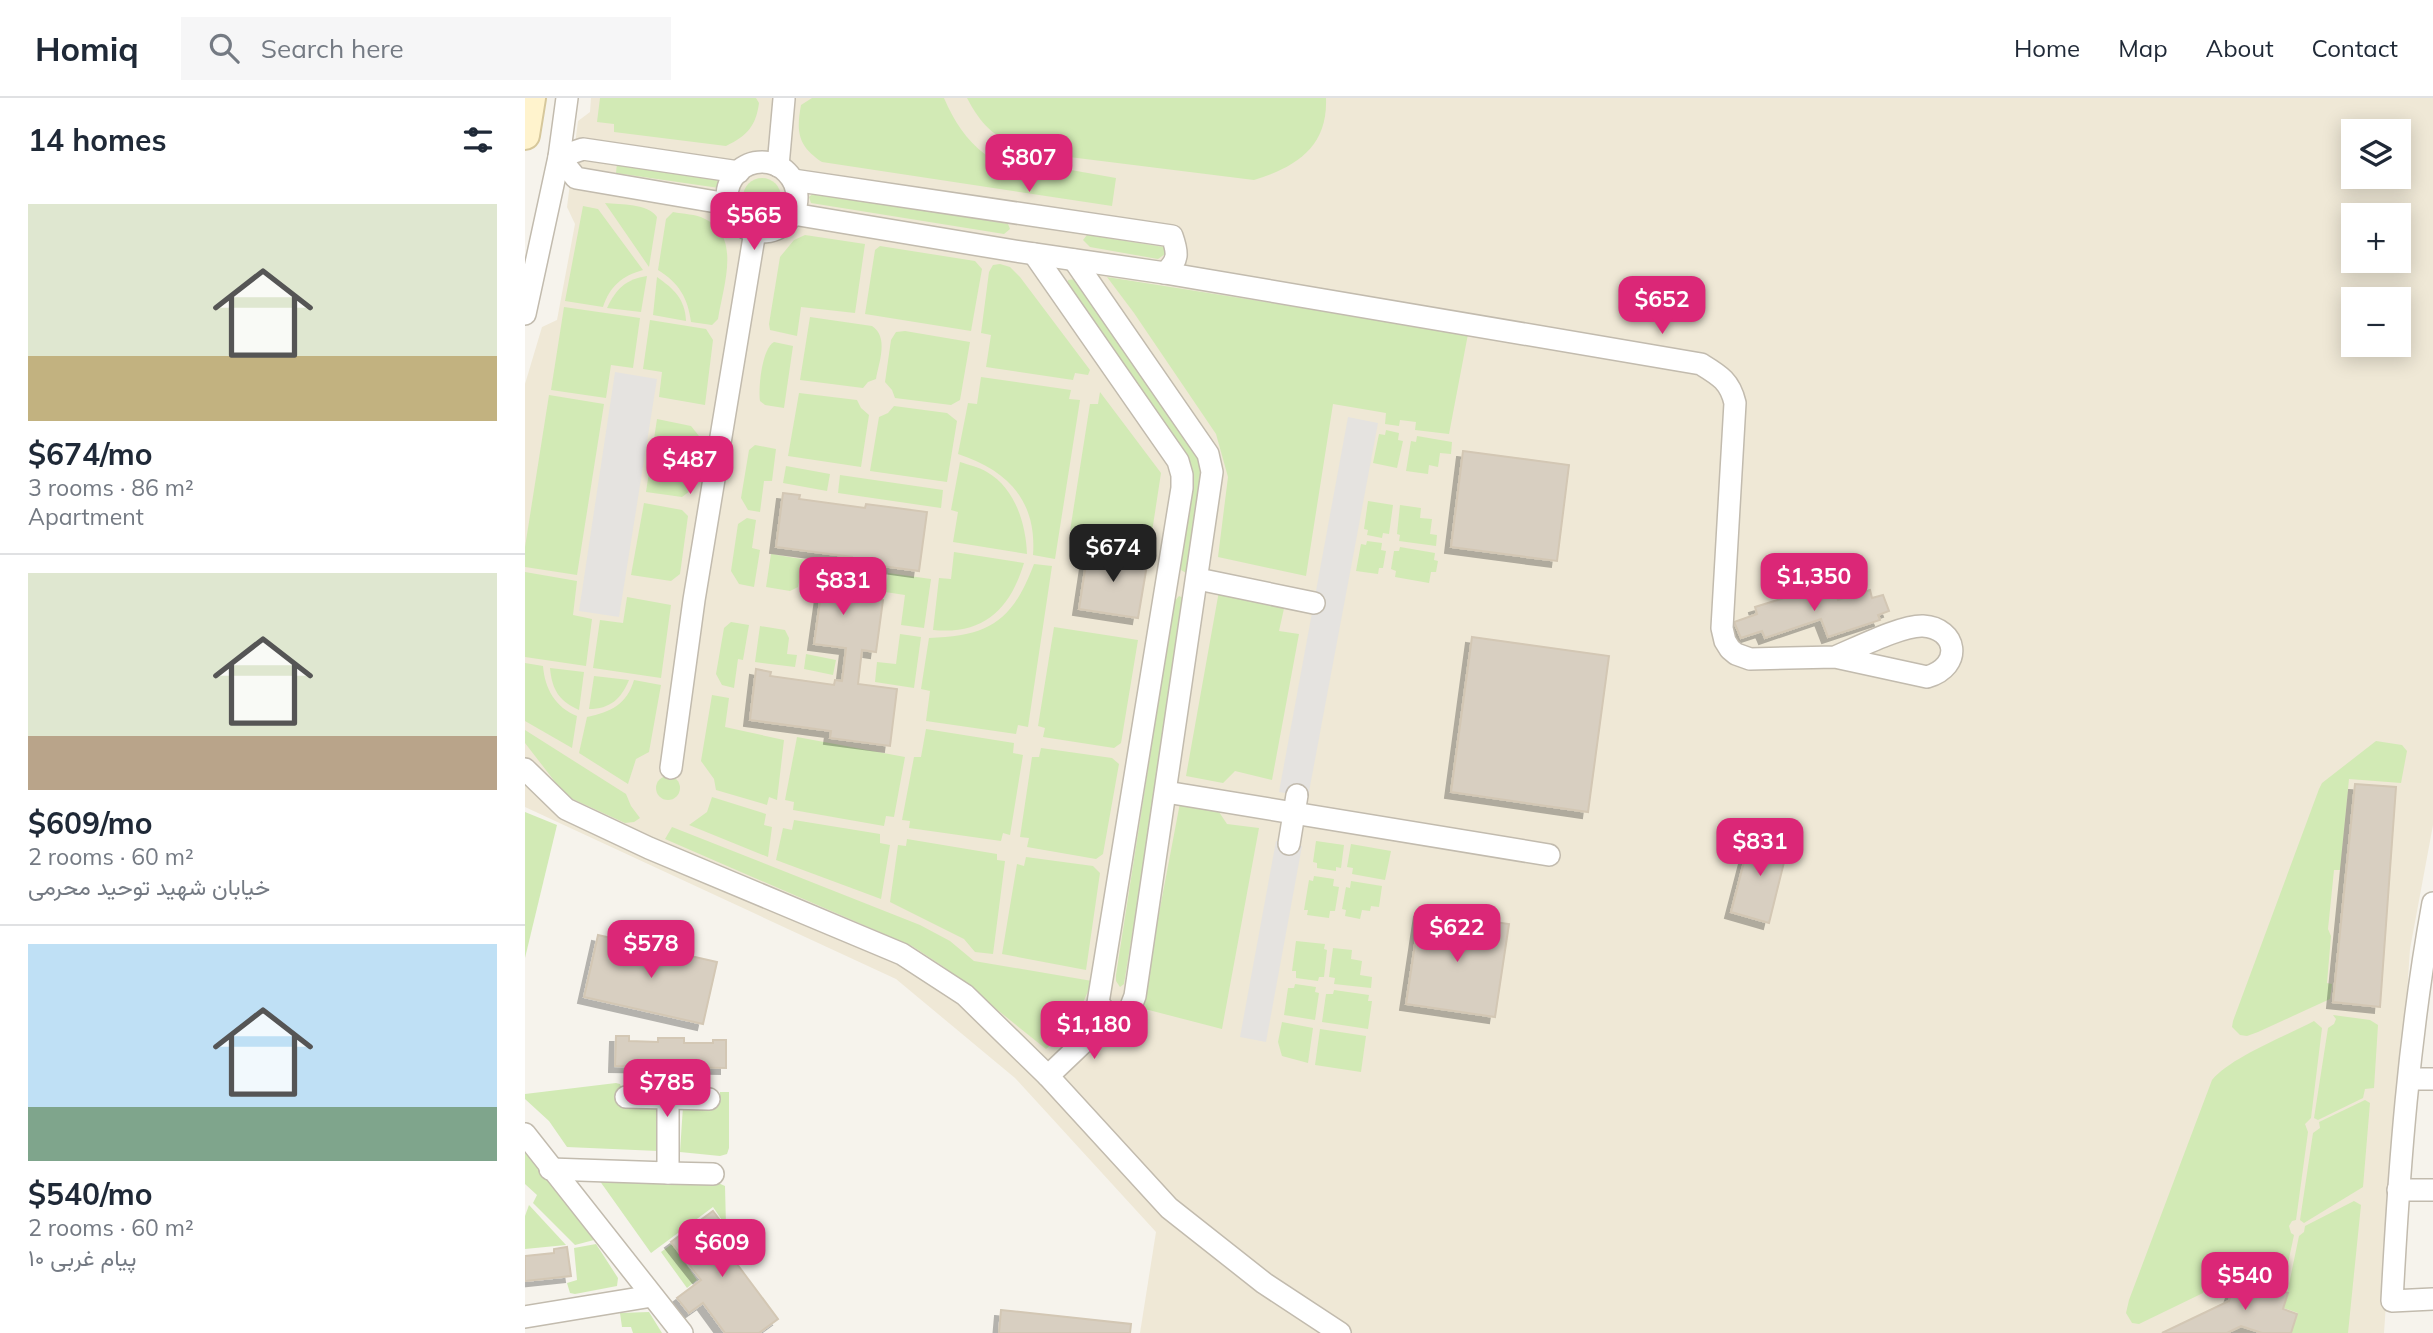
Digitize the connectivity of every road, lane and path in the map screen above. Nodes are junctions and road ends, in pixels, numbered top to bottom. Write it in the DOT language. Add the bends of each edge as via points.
graph roads {
  1 [pos="531,98"];
  2 [pos="567,98"];
  3 [pos="776,98"];
  4 [pos="790,98"];
  5 [pos="785,99"];
  6 [pos="525,135"];
  7 [pos="559,157"];
  8 [pos="778,169"];
  9 [pos="739,172"];
  10 [pos="728,204"];
  11 [pos="793,214"];
  12 [pos="755,231"];
  13 [pos="1034,254"];
  14 [pos="1074,260"];
  15 [pos="1165,273"];
  16 [pos="525,314"];
  17 [pos="1198,579"];
  18 [pos="1314,603"];
  19 [pos="1835,657"];
  20 [pos="671,768"];
  21 [pos="525,769"];
  22 [pos="1166,792"];
  23 [pos="1295,804"];
  24 [pos="1289,844"];
  25 [pos="1549,855"];
  26 [pos="2433,903"];
  27 [pos="2426,978"];
  28 [pos="1110,1017"];
  29 [pos="1048,1076"];
  30 [pos="2409,1079"];
  31 [pos="2433,1079"];
  32 [pos="626,1097"];
  33 [pos="668,1098"];
  34 [pos="709,1099"];
  35 [pos="525,1134"];
  36 [pos="550,1169"];
  37 [pos="668,1173"];
  38 [pos="713,1174"];
  39 [pos="2433,1190"];
  40 [pos="2398,1191"];
  41 [pos="652,1296"];
  42 [pos="2433,1299"];
  43 [pos="525,1317"];
  44 [pos="682,1333"];
  45 [pos="1340,1333"];
  1 -- 6 [label="main road"];
  2 -- 7 [label="street"];
  3 -- 5 [label="street"];
  3 -- 8 [label="street"];
  4 -- 5 [label="street"];
  5 -- 8 [label="street"];
  7 -- 9 [label="street" via="583,149"];
  7 -- 10 [label="street" via="576,178"];
  7 -- 16 [label="street"];
  8 -- 9 [label="street" via="747,166"];
  8 -- 11 [label="street" via="797,191"];
  8 -- 15 [label="street" via="1172,236 1177,250 1174,264"];
  9 -- 10 [label="street" via="731,181"];
  10 -- 12 [label="street" via="740,225"];
  11 -- 12 [label="street" via="775,230"];
  11 -- 13 [label="street"];
  12 -- 20 [label="street"];
  13 -- 14 [label="street"];
  13 -- 28 [label="street" via="1178,461 1182,475 1098,1003"];
  14 -- 15 [label="street"];
  14 -- 17 [label="street" via="1208,454 1211,488"];
  15 -- 19 [label="street" via="1701,364 1724,378 1735,403 1722,628 1725,641 1736,654 1750,659"];
  17 -- 18 [label="street"];
  17 -- 22 [label="street"];
  19 -- 19 [label="street" via="1920,626 1935,628 1948,639 1952,652 1941,673 1927,677"];
  21 -- 29 [label="street" via="566,809 902,954 965,995"];
  22 -- 23 [label="street"];
  22 -- 28 [label="street" via="1135,996 1122,1016"];
  23 -- 24 [label="street"];
  23 -- 25 [label="street"];
  26 -- 27 [label="street"];
  27 -- 30 [label="street"];
  28 -- 29 [label="street"];
  29 -- 45 [label="street" via="1169,1209 1264,1283"];
  30 -- 31 [label="street"];
  30 -- 40 [label="street"];
  32 -- 33 [label="street"];
  33 -- 34 [label="street"];
  33 -- 37 [label="street"];
  35 -- 36 [label="street"];
  36 -- 37 [label="street"];
  36 -- 41 [label="street"];
  37 -- 38 [label="street"];
  39 -- 40 [label="street"];
  40 -- 42 [label="street" via="2392,1301"];
  41 -- 43 [label="street"];
  41 -- 44 [label="street"];
}
